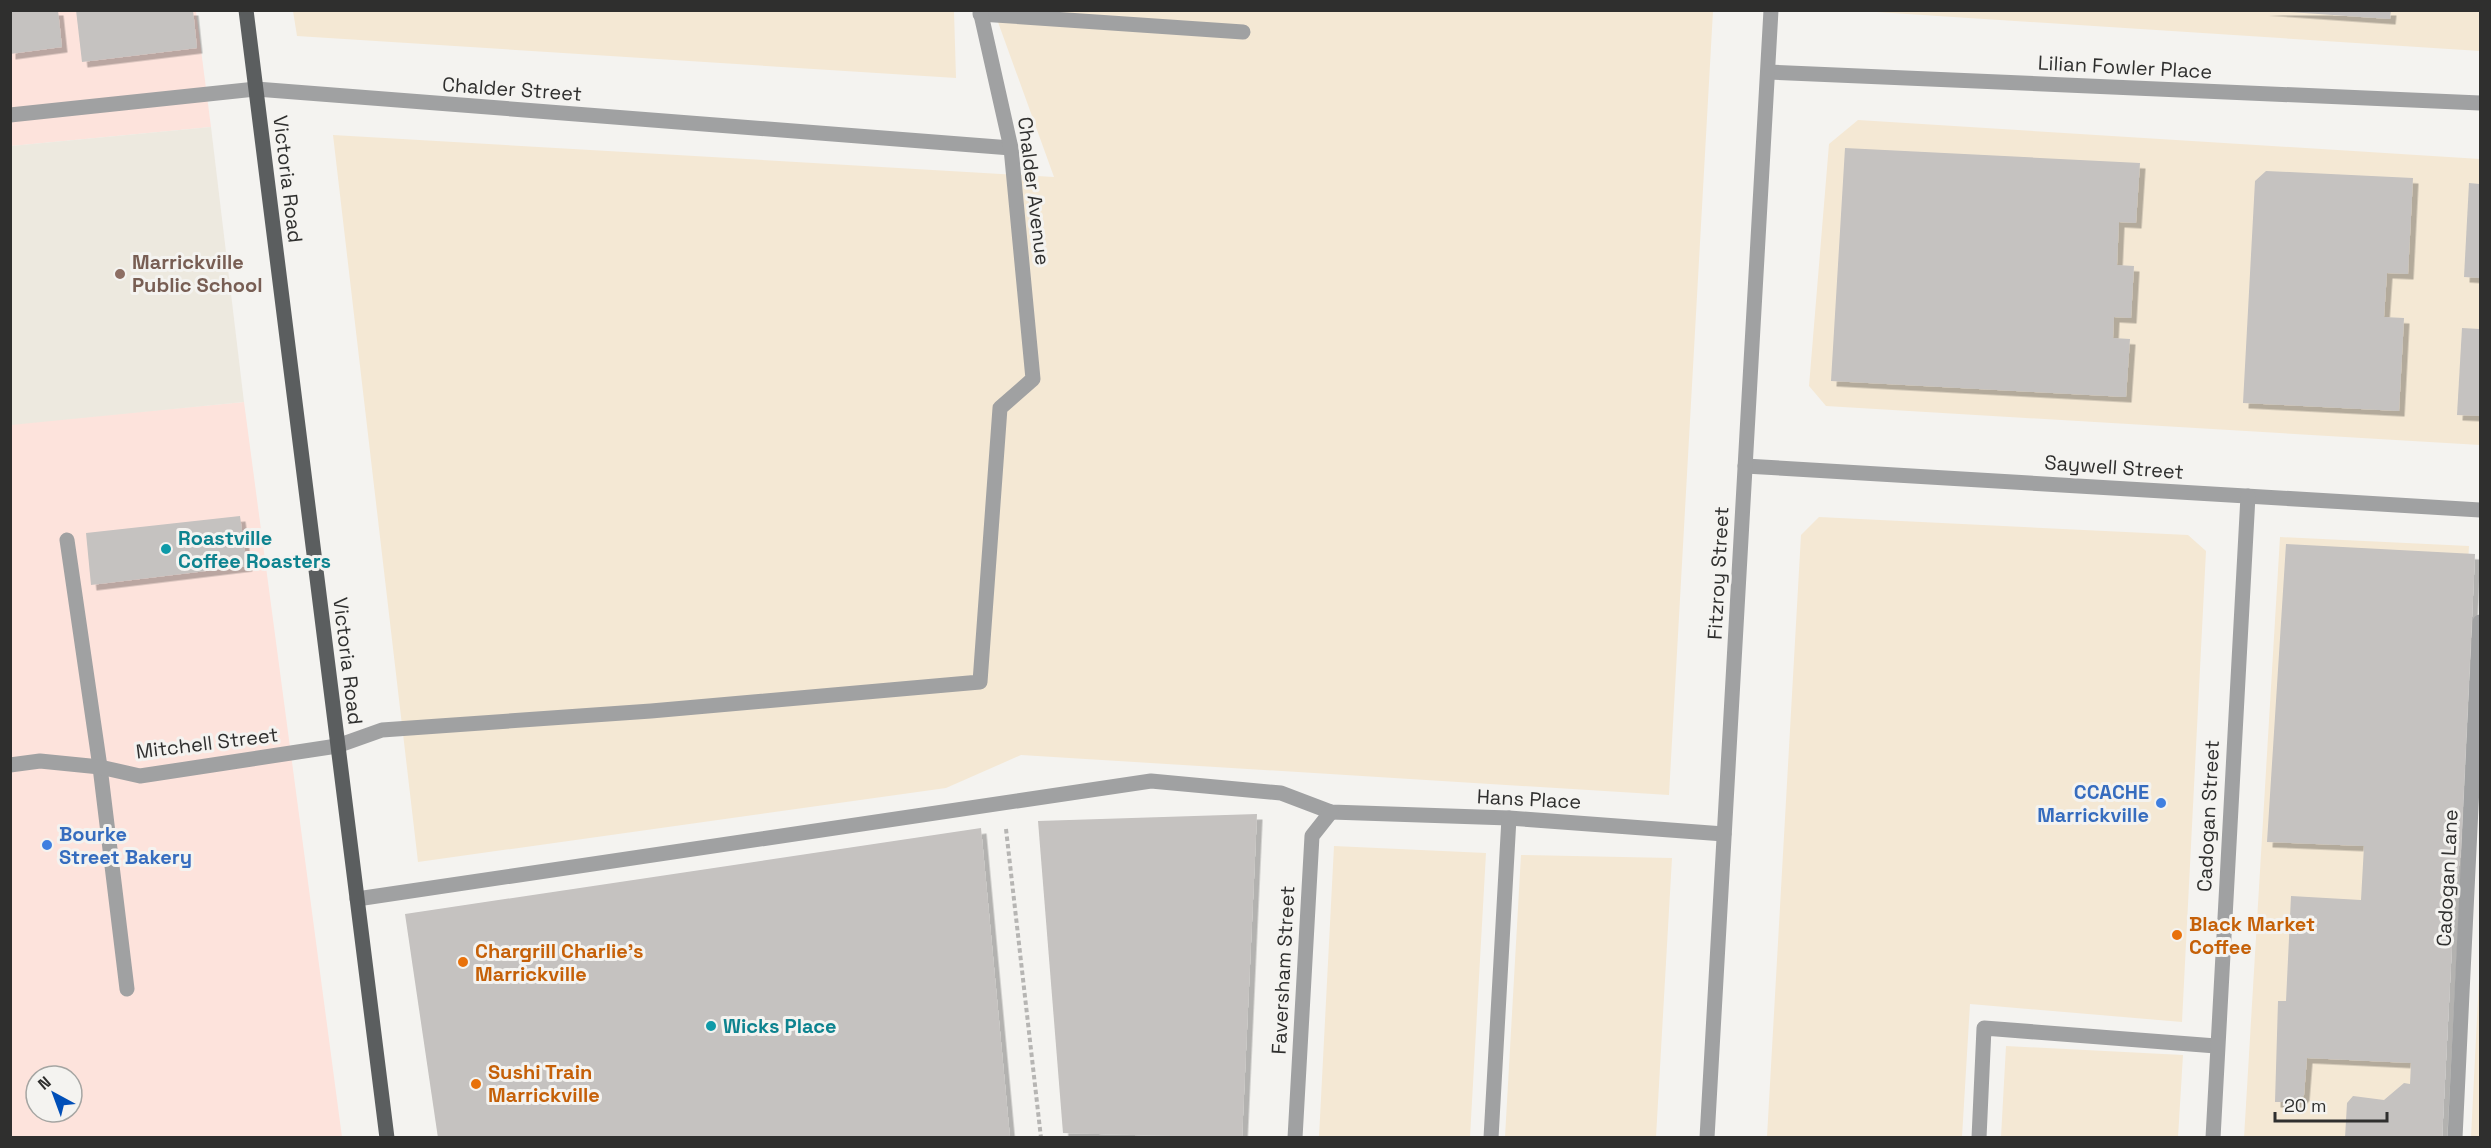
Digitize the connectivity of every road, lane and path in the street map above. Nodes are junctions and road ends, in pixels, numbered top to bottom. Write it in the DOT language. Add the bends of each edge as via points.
graph roads {
  1 [pos="246,10"];
  2 [pos="1772,10"];
  3 [pos="980,12"];
  4 [pos="1243,32"];
  5 [pos="1768,72"];
  6 [pos="256,89"];
  7 [pos="2481,104"];
  8 [pos="10,115"];
  9 [pos="1011,148"];
  10 [pos="1033,379"];
  11 [pos="1745,466"];
  12 [pos="2248,496"];
  13 [pos="2481,510"];
  14 [pos="67,540"];
  15 [pos="2481,622"];
  16 [pos="337,746"];
  17 [pos="10,765"];
  18 [pos="100,767"];
  19 [pos="1003,804"];
  20 [pos="1331,812"];
  21 [pos="1509,818"];
  22 [pos="1724,834"];
  23 [pos="357,899"];
  24 [pos="127,989"];
  25 [pos="2216,1046"];
  26 [pos="387,1137"];
  27 [pos="1041,1137"];
  28 [pos="1295,1137"];
  29 [pos="1491,1137"];
  30 [pos="1707,1137"];
  31 [pos="1979,1137"];
  32 [pos="2213,1137"];
  33 [pos="2455,1137"];
  1 -- 6 [label="main road, Victoria Road"];
  2 -- 5 [label="street, Fitzroy Street"];
  3 -- 4 [label="street"];
  3 -- 9 [label="street, Chalder Avenue"];
  5 -- 7 [label="street, Lilian Fowler Place"];
  5 -- 11 [label="street, Fitzroy Street"];
  6 -- 8 [label="street, Chalder Street"];
  6 -- 9 [label="street, Chalder Street"];
  6 -- 16 [label="main road, Victoria Road"];
  9 -- 10 [label="street, Chalder Avenue"];
  10 -- 16 [label="street, Mitchell Street" via="1000,408 980,682 382,730"];
  11 -- 12 [label="street, Saywell Street"];
  11 -- 22 [label="street, Fitzroy Street"];
  12 -- 13 [label="street, Saywell Street"];
  12 -- 25 [label="street, Cadogan Street"];
  14 -- 18 [label="street"];
  15 -- 33 [label="street, Cadogan Lane"];
  16 -- 18 [label="street, Mitchell Street" via="140,776"];
  16 -- 23 [label="main road, Victoria Road"];
  17 -- 18 [label="street, Mitchell Street" via="40,761"];
  18 -- 24 [label="street"];
  19 -- 20 [label="street, Hans Place" via="1151,781 1281,793"];
  19 -- 23 [label="street, Hans Place"];
  19 -- 27 [label="path"];
  20 -- 21 [label="street, Hans Place"];
  20 -- 28 [label="street, Faversham Street" via="1312,836"];
  21 -- 22 [label="street, Hans Place"];
  21 -- 29 [label="street"];
  22 -- 30 [label="street, Fitzroy Street"];
  23 -- 26 [label="main road, Victoria Road"];
  25 -- 31 [label="street" via="1984,1028"];
  25 -- 32 [label="street, Cadogan Street"];
}
